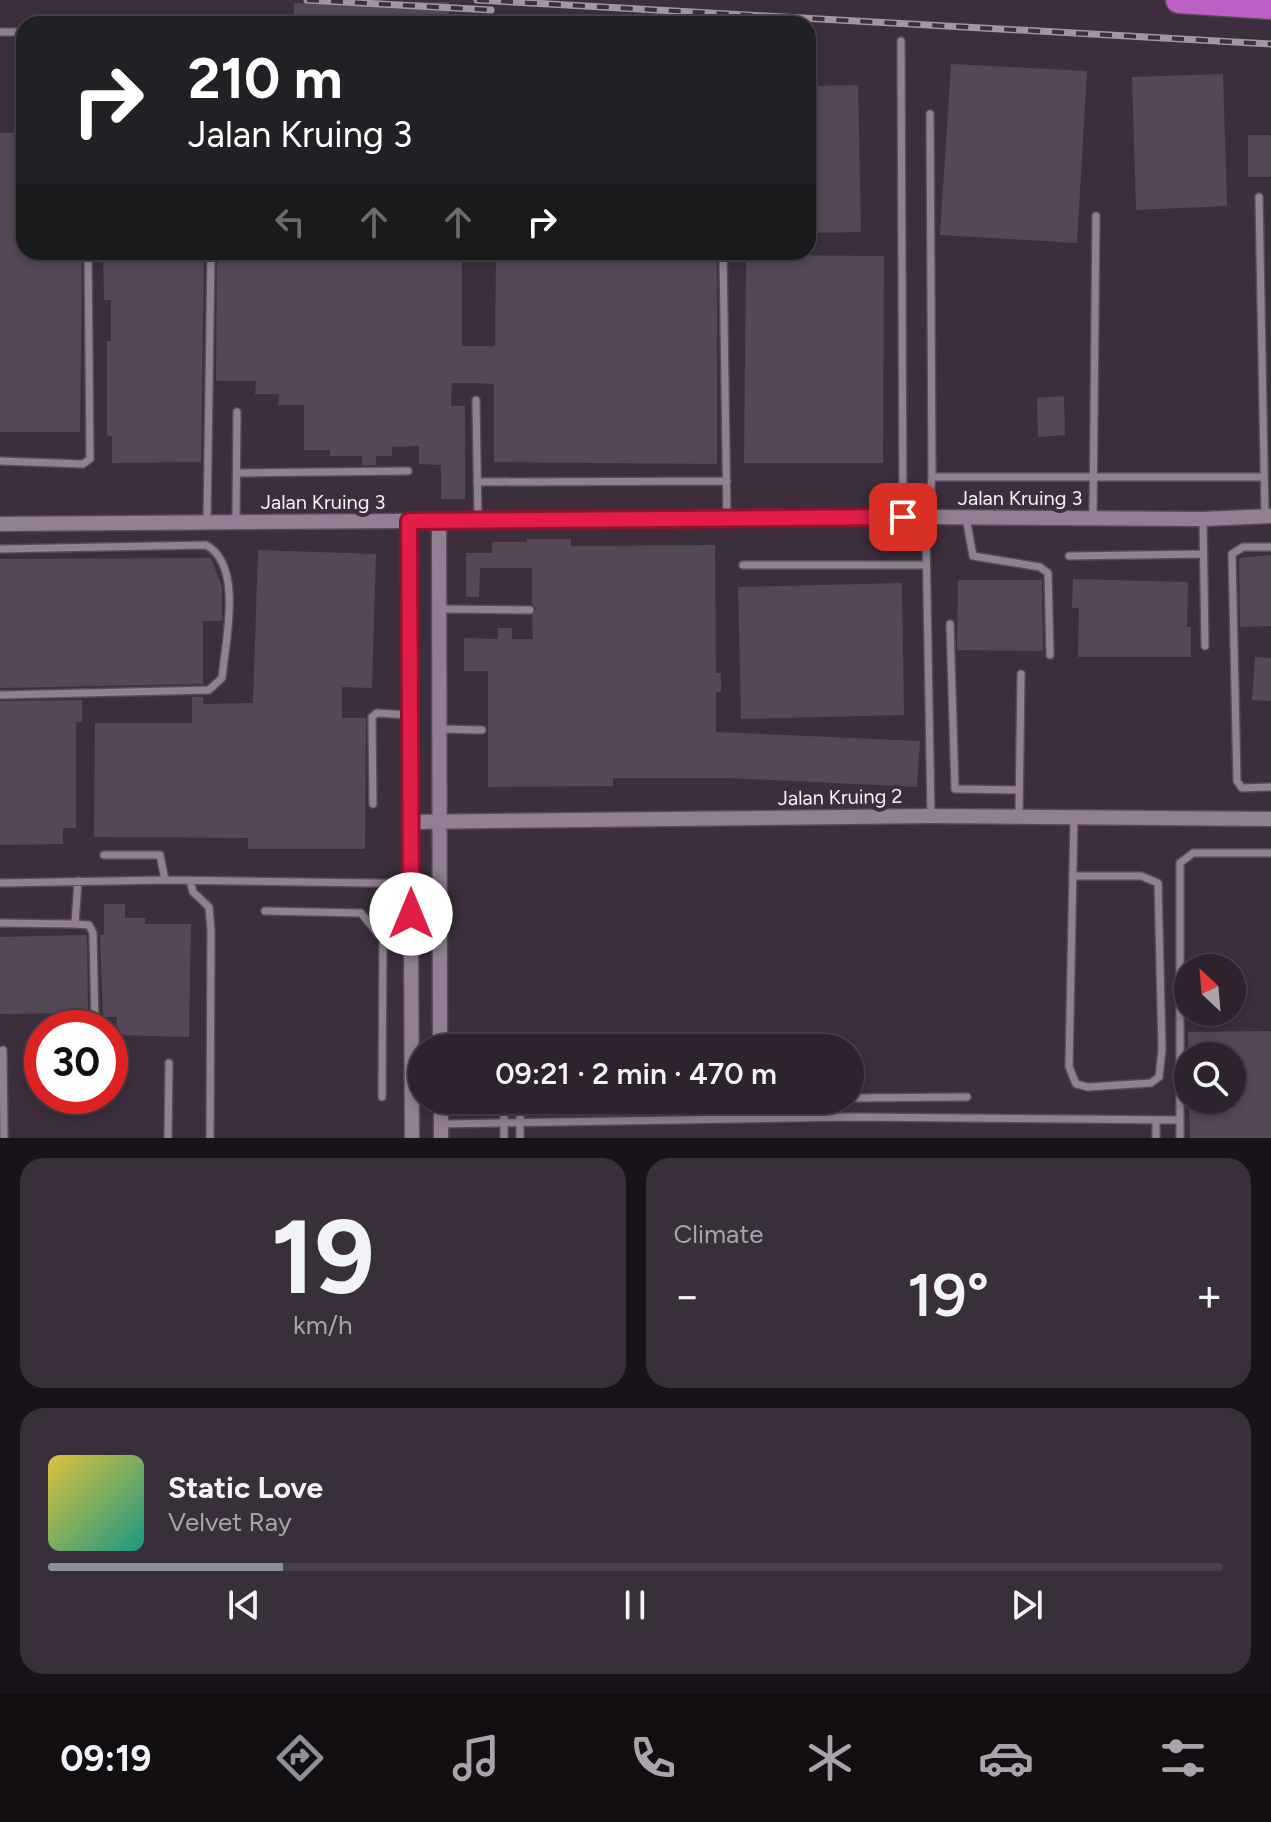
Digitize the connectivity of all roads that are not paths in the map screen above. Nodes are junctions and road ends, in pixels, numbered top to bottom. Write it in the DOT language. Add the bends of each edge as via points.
graph roads {
  1 [pos="1179,0"];
  2 [pos="1271,6"];
  3 [pos="901,41"];
  4 [pos="930,114"];
  5 [pos="1259,197"];
  6 [pos="1096,216"];
  7 [pos="88,260"];
  8 [pos="211,260"];
  9 [pos="723,260"];
  10 [pos="476,400"];
  11 [pos="237,412"];
  12 [pos="0,461"];
  13 [pos="408,471"];
  14 [pos="238,473"];
  15 [pos="932,477"];
  16 [pos="1264,477"];
  17 [pos="1093,479"];
  18 [pos="727,481"];
  19 [pos="477,482"];
  20 [pos="1268,516"];
  21 [pos="903,517"];
  22 [pos="927,517"];
  23 [pos="966,518"];
  24 [pos="1093,518"];
  25 [pos="727,519"];
  26 [pos="1203,519"];
  27 [pos="478,520"];
  28 [pos="409,521"];
  29 [pos="439,521"];
  30 [pos="236,522"];
  31 [pos="207,523"];
  32 [pos="0,524"];
  33 [pos="1271,547"];
  34 [pos="0,549"];
  35 [pos="1203,554"];
  36 [pos="1069,556"];
  37 [pos="743,565"];
  38 [pos="926,565"];
  39 [pos="439,609"];
  40 [pos="530,610"];
  41 [pos="950,624"];
  42 [pos="1205,646"];
  43 [pos="1050,655"];
  44 [pos="1021,674"];
  45 [pos="0,695"];
  46 [pos="410,715"];
  47 [pos="439,729"];
  48 [pos="482,730"];
  49 [pos="1271,787"];
  50 [pos="1018,790"];
  51 [pos="373,804"];
  52 [pos="931,816"];
  53 [pos="1019,817"];
  54 [pos="1074,817"];
  55 [pos="1271,819"];
  56 [pos="410,822"];
  57 [pos="439,822"];
  58 [pos="1271,853"];
  59 [pos="104,855"];
  60 [pos="1075,876"];
  61 [pos="165,880"];
  62 [pos="78,881"];
  63 [pos="190,881"];
  64 [pos="0,883"];
  65 [pos="440,884"];
  66 [pos="411,885"];
  67 [pos="265,911"];
  68 [pos="0,923"];
  69 [pos="75,924"];
  70 [pos="383,938"];
  71 [pos="411,942"];
  72 [pos="95,1010"];
  73 [pos="440,1034"];
  74 [pos="3,1050"];
  75 [pos="169,1063"];
  76 [pos="382,1097"];
  77 [pos="967,1097"];
  78 [pos="864,1099"];
  79 [pos="504,1114"];
  80 [pos="520,1114"];
  81 [pos="781,1114"];
  82 [pos="850,1117"];
  83 [pos="781,1118"];
  84 [pos="1156,1120"];
  85 [pos="1180,1120"];
  86 [pos="504,1123"];
  87 [pos="520,1123"];
  88 [pos="441,1131"];
  89 [pos="4,1138"];
  90 [pos="168,1138"];
  91 [pos="210,1138"];
  92 [pos="412,1138"];
  93 [pos="504,1138"];
  94 [pos="520,1138"];
  95 [pos="1156,1138"];
  96 [pos="1180,1138"];
  1 -- 2 [label="highway"];
  3 -- 21 [label="lane"];
  4 -- 15 [label="lane"];
  5 -- 16 [label="lane"];
  6 -- 17 [label="lane"];
  7 -- 12 [label="lane" via="90,459 83,464"];
  8 -- 31 [label="lane"];
  9 -- 18 [label="lane"];
  10 -- 19 [label="lane"];
  11 -- 14 [label="lane"];
  13 -- 14 [label="lane"];
  14 -- 30 [label="lane"];
  15 -- 17 [label="lane"];
  15 -- 22 [label="lane"];
  16 -- 17 [label="lane"];
  16 -- 20 [label="lane"];
  17 -- 24 [label="lane"];
  18 -- 19 [label="lane"];
  18 -- 25 [label="lane"];
  19 -- 27 [label="lane"];
  20 -- 26 [label="street, Jalan Kruing 3"];
  21 -- 22 [label="street, Jalan Kruing 3"];
  21 -- 25 [label="street, Jalan Kruing 3"];
  22 -- 23 [label="street, Jalan Kruing 3"];
  22 -- 38 [label="lane"];
  23 -- 24 [label="street, Jalan Kruing 3"];
  23 -- 43 [label="lane" via="973,556 1040,567 1048,573"];
  24 -- 26 [label="street, Jalan Kruing 3"];
  25 -- 27 [label="street, Jalan Kruing 3"];
  26 -- 35 [label="lane"];
  27 -- 29 [label="street, Jalan Kruing 3"];
  28 -- 29 [label="street, Jalan Kruing 3"];
  28 -- 30 [label="street, Jalan Kruing 3"];
  28 -- 46 [label="street"];
  29 -- 39 [label="street"];
  30 -- 31 [label="street, Jalan Kruing 3"];
  31 -- 32 [label="street, Jalan Kruing 3"];
  33 -- 49 [label="lane" via="1243,547 1232,554 1237,781 1242,788"];
  34 -- 45 [label="lane" via="206,545 218,554 228,574 229,605 222,678 209,690"];
  35 -- 36 [label="lane"];
  35 -- 42 [label="lane"];
  37 -- 38 [label="lane"];
  38 -- 52 [label="lane"];
  39 -- 40 [label="lane"];
  39 -- 47 [label="street"];
  41 -- 50 [label="lane" via="955,789"];
  44 -- 50 [label="lane"];
  46 -- 51 [label="lane" via="372,717"];
  46 -- 56 [label="street"];
  47 -- 48 [label="lane"];
  47 -- 57 [label="street"];
  50 -- 53 [label="lane"];
  52 -- 53 [label="street, Jalan Kruing 2"];
  52 -- 57 [label="street, Jalan Kruing 2"];
  53 -- 54 [label="street, Jalan Kruing 2"];
  54 -- 55 [label="street, Jalan Kruing 2"];
  54 -- 60 [label="lane"];
  56 -- 57 [label="street, Jalan Kruing 2"];
  56 -- 66 [label="street"];
  57 -- 65 [label="street"];
  58 -- 85 [label="lane" via="1193,853 1180,863"];
  59 -- 61 [label="lane" via="160,855"];
  60 -- 60 [label="lane" via="1072,1078 1088,1087 1151,1083 1159,1077 1162,1050 1158,883 1141,876"];
  61 -- 62 [label="lane"];
  61 -- 63 [label="lane"];
  62 -- 64 [label="lane"];
  62 -- 69 [label="lane"];
  63 -- 66 [label="lane"];
  63 -- 91 [label="lane" via="193,892 209,907 211,930"];
  65 -- 66 [label="lane"];
  65 -- 73 [label="street"];
  66 -- 71 [label="street"];
  67 -- 70 [label="lane" via="361,913"];
  68 -- 69 [label="lane"];
  69 -- 72 [label="lane" via="92,930"];
  70 -- 71 [label="lane"];
  70 -- 76 [label="lane"];
  71 -- 92 [label="street"];
  74 -- 89 [label="lane"];
  75 -- 90 [label="lane"];
  77 -- 78 [label="lane"];
  79 -- 86 [label="lane"];
  80 -- 87 [label="lane"];
  81 -- 83 [label="lane"];
  82 -- 83 [label="lane"];
  82 -- 84 [label="lane"];
  83 -- 87 [label="lane"];
  84 -- 85 [label="lane"];
  84 -- 95 [label="lane"];
  85 -- 96 [label="lane"];
  86 -- 87 [label="lane"];
  86 -- 88 [label="lane"];
  86 -- 93 [label="lane"];
  87 -- 94 [label="lane"];
}
